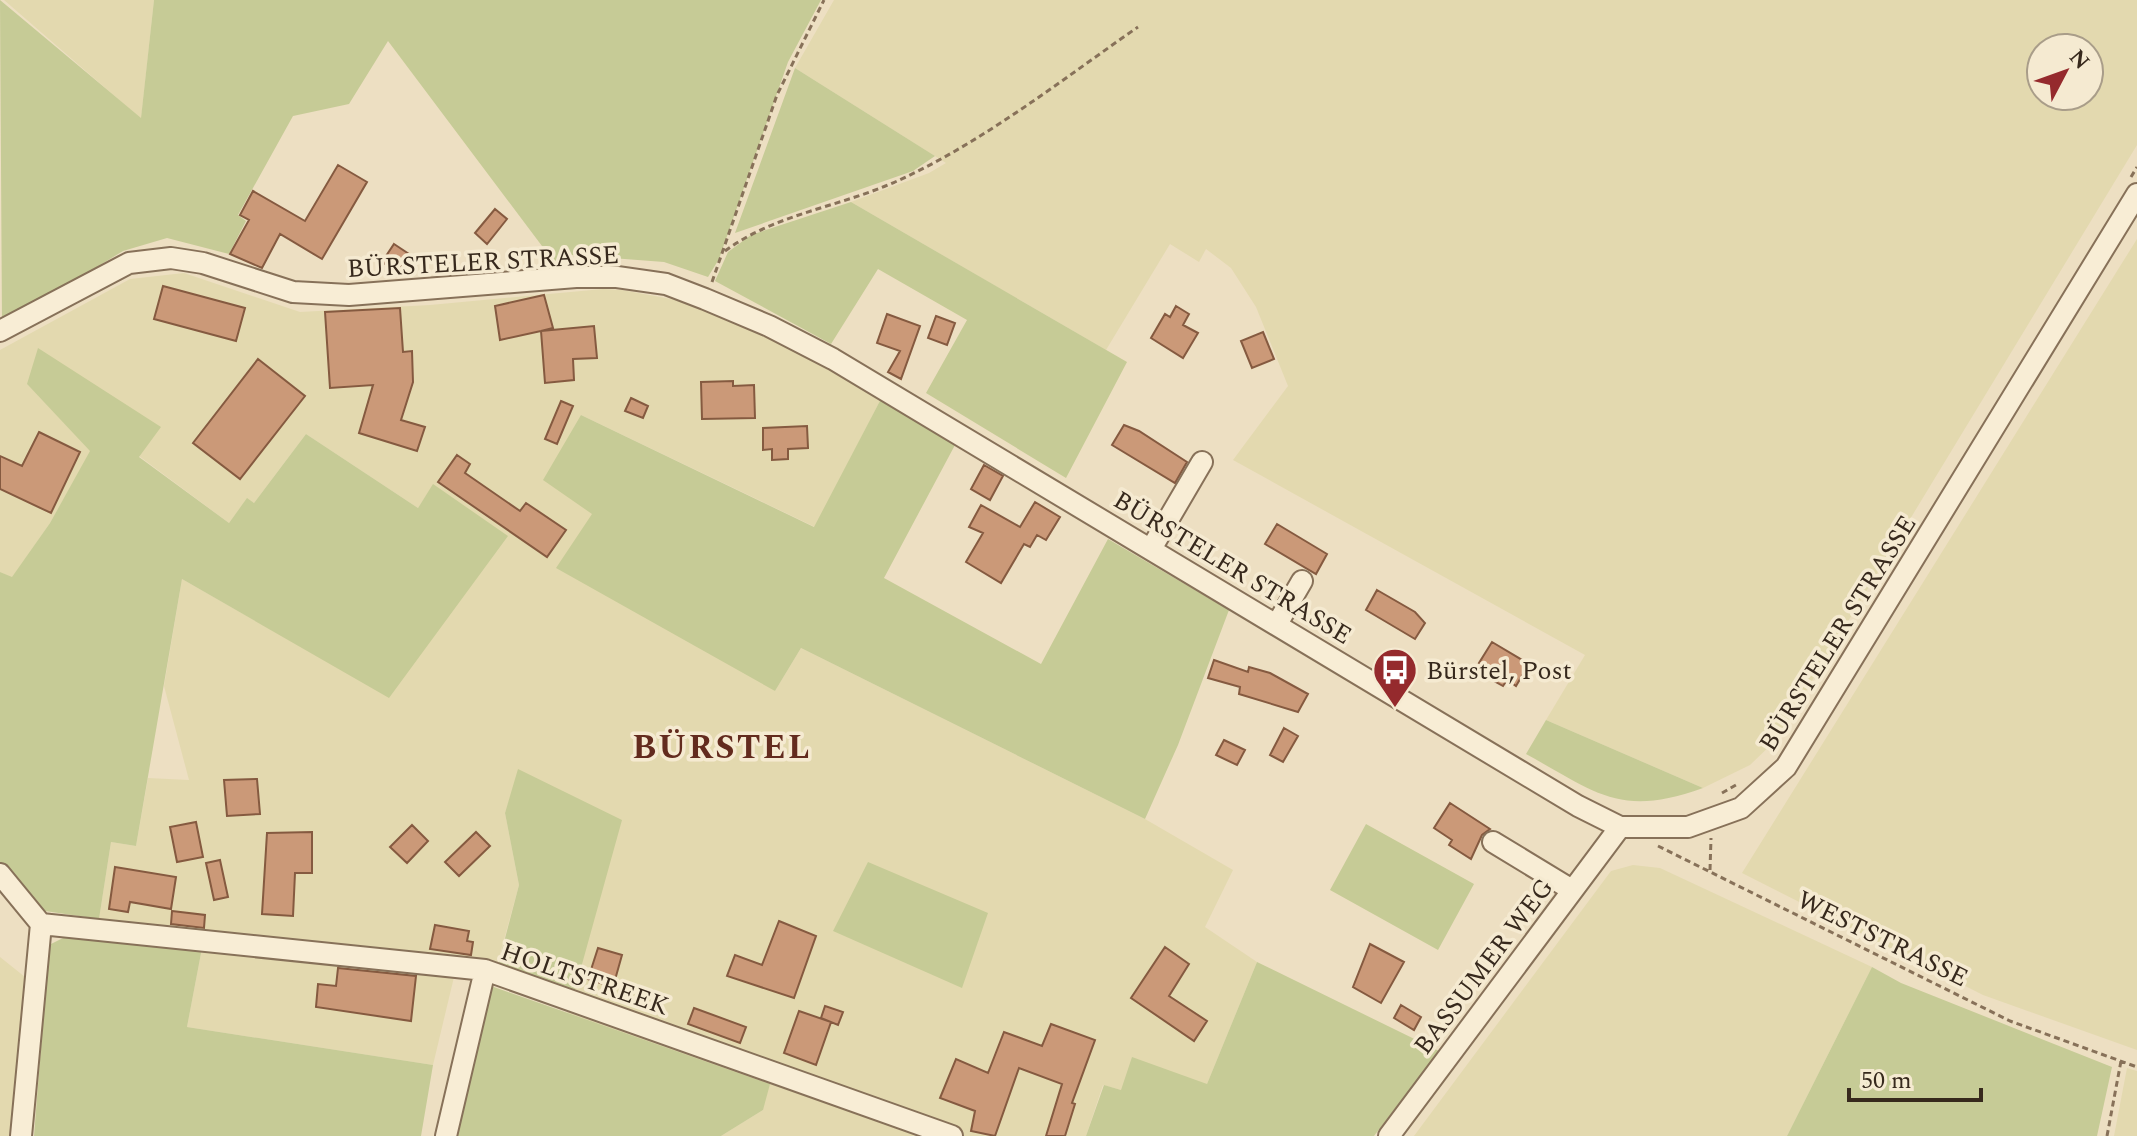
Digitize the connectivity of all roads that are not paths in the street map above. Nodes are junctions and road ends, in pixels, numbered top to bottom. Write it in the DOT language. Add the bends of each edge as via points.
graph roads {
  1 [pos="2133,187"];
  2 [pos="0,331"];
  3 [pos="1202,462"];
  4 [pos="1151,549"];
  5 [pos="1302,581"];
  6 [pos="1277,624"];
  7 [pos="1620,827"];
  8 [pos="1493,842"];
  9 [pos="0,874"];
  10 [pos="1572,890"];
  11 [pos="41,924"];
  12 [pos="485,970"];
  13 [pos="21,1136"];
  14 [pos="446,1136"];
  15 [pos="952,1136"];
  16 [pos="1389,1136"];
  1 -- 7 [label="street, BÜRSTELER STRASSE" via="1786,767 1741,808 1707,821 1666,829"];
  2 -- 4 [label="street, BÜRSTELER STRASSE" via="129,263 171,258 293,292 349,295 576,277 666,284 833,359"];
  3 -- 4 [label="street"];
  4 -- 6 [label="street, BÜRSTELER STRASSE"];
  5 -- 6 [label="street"];
  6 -- 7 [label="street, BÜRSTELER STRASSE"];
  7 -- 10 [label="street, BASSUMER WEG"];
  8 -- 10 [label="street"];
  9 -- 11 [label="street"];
  10 -- 16 [label="street, BASSUMER WEG"];
  11 -- 12 [label="street, HOLTSTREEK"];
  11 -- 13 [label="street"];
  12 -- 14 [label="street"];
  12 -- 15 [label="street, HOLTSTREEK"];
}
